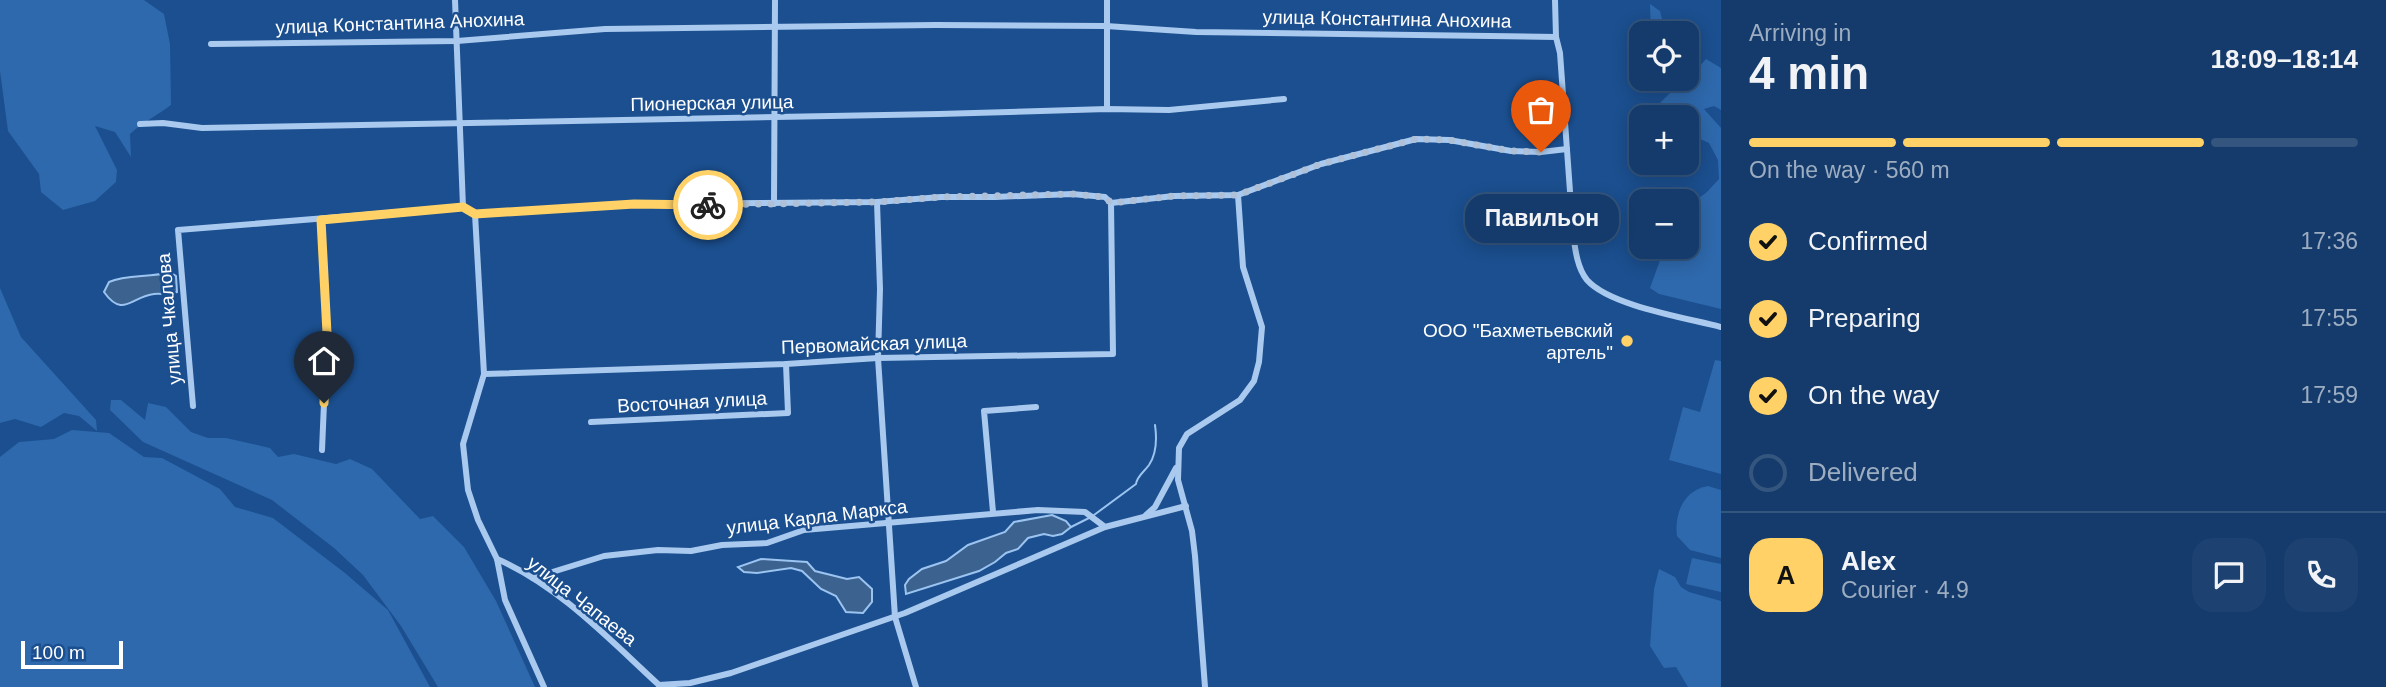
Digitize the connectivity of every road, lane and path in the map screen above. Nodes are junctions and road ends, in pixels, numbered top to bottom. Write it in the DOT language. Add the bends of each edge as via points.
graph roads {
  1 [pos="455,0"];
  2 [pos="775,0"];
  3 [pos="1107,0"];
  4 [pos="1555,0"];
  5 [pos="775,26"];
  6 [pos="1105,26"];
  7 [pos="1556,37"];
  8 [pos="457,41"];
  9 [pos="211,44"];
  10 [pos="1284,99"];
  11 [pos="1107,109"];
  12 [pos="774,118"];
  13 [pos="459,122"];
  14 [pos="140,124"];
  15 [pos="1567,149"];
  16 [pos="1238,195"];
  17 [pos="877,202"];
  18 [pos="1111,203"];
  19 [pos="774,204"];
  20 [pos="463,207"];
  21 [pos="475,214"];
  22 [pos="321,220"];
  23 [pos="1721,327"];
  24 [pos="878,358"];
  25 [pos="786,364"];
  26 [pos="484,374"];
  27 [pos="193,406"];
  28 [pos="1036,407"];
  29 [pos="591,422"];
  30 [pos="322,450"];
  31 [pos="1179,463"];
  32 [pos="1186,506"];
  33 [pos="993,512"];
  34 [pos="1143,517"];
  35 [pos="889,522"];
  36 [pos="1105,527"];
  37 [pos="497,559"];
  38 [pos="533,578"];
  39 [pos="895,617"];
  40 [pos="659,686"];
  41 [pos="544,687"];
  42 [pos="916,687"];
  43 [pos="1205,687"];
  1 -- 8 [label="street"];
  2 -- 5 [label="street"];
  3 -- 6 [label="street"];
  4 -- 7 [label="street"];
  5 -- 6 [label="street, улица Константина Анохина"];
  5 -- 8 [label="street, улица Константина Анохина" via="605,29"];
  5 -- 12 [label="street"];
  6 -- 7 [label="street, улица Константина Анохина" via="1196,32"];
  6 -- 11 [label="street"];
  7 -- 15 [label="street"];
  8 -- 9 [label="street, улица Константина Анохина"];
  8 -- 13 [label="street"];
  10 -- 11 [label="street, Пионерская улица" via="1169,110"];
  11 -- 12 [label="street, Пионерская улица"];
  12 -- 13 [label="street, Пионерская улица"];
  12 -- 19 [label="street"];
  13 -- 14 [label="street, Пионерская улица" via="202,128"];
  13 -- 20 [label="street"];
  15 -- 16 [label="street" via="1511,151 1416,139 1321,164"];
  15 -- 23 [label="street" via="1576,257 1587,280 1610,296"];
  16 -- 18 [label="street"];
  16 -- 31 [label="street" via="1243,267 1262,327 1259,362 1254,381 1240,400 1187,434 1179,447"];
  17 -- 18 [label="street" via="1072,194 1105,197"];
  17 -- 19 [label="street"];
  17 -- 24 [label="street"];
  18 -- 24 [label="street, Первомайская улица" via="1114,354"];
  19 -- 21 [label="street" via="634,204"];
  20 -- 21 [label="street"];
  20 -- 22 [label="street"];
  21 -- 26 [label="street, улица Чапаева"];
  22 -- 27 [label="street, улица Чкалова" via="178,230"];
  22 -- 30 [label="street" via="327,333"];
  24 -- 25 [label="street, Первомайская улица"];
  24 -- 35 [label="street"];
  25 -- 26 [label="street, Первомайская улица"];
  25 -- 29 [label="street, Восточная улица" via="788,413"];
  26 -- 37 [label="street, улица Чапаева" via="463,444 468,491"];
  28 -- 33 [label="street" via="984,411"];
  31 -- 32 [label="street" via="1178,480"];
  31 -- 34 [label="street" via="1155,507"];
  32 -- 34 [label="street"];
  32 -- 43 [label="street" via="1195,556"];
  33 -- 35 [label="street, улица Карла Маркса"];
  33 -- 36 [label="street, улица Карла Маркса" via="1085,512"];
  34 -- 36 [label="street"];
  35 -- 38 [label="street, улица Карла Маркса" via="804,530 767,543 604,556"];
  35 -- 39 [label="street"];
  36 -- 39 [label="street"];
  37 -- 38 [label="street, улица Чапаева"];
  37 -- 41 [label="street" via="505,600"];
  38 -- 40 [label="street, улица Чапаева" via="593,624"];
  39 -- 40 [label="street" via="731,673"];
  39 -- 42 [label="street"];
}
